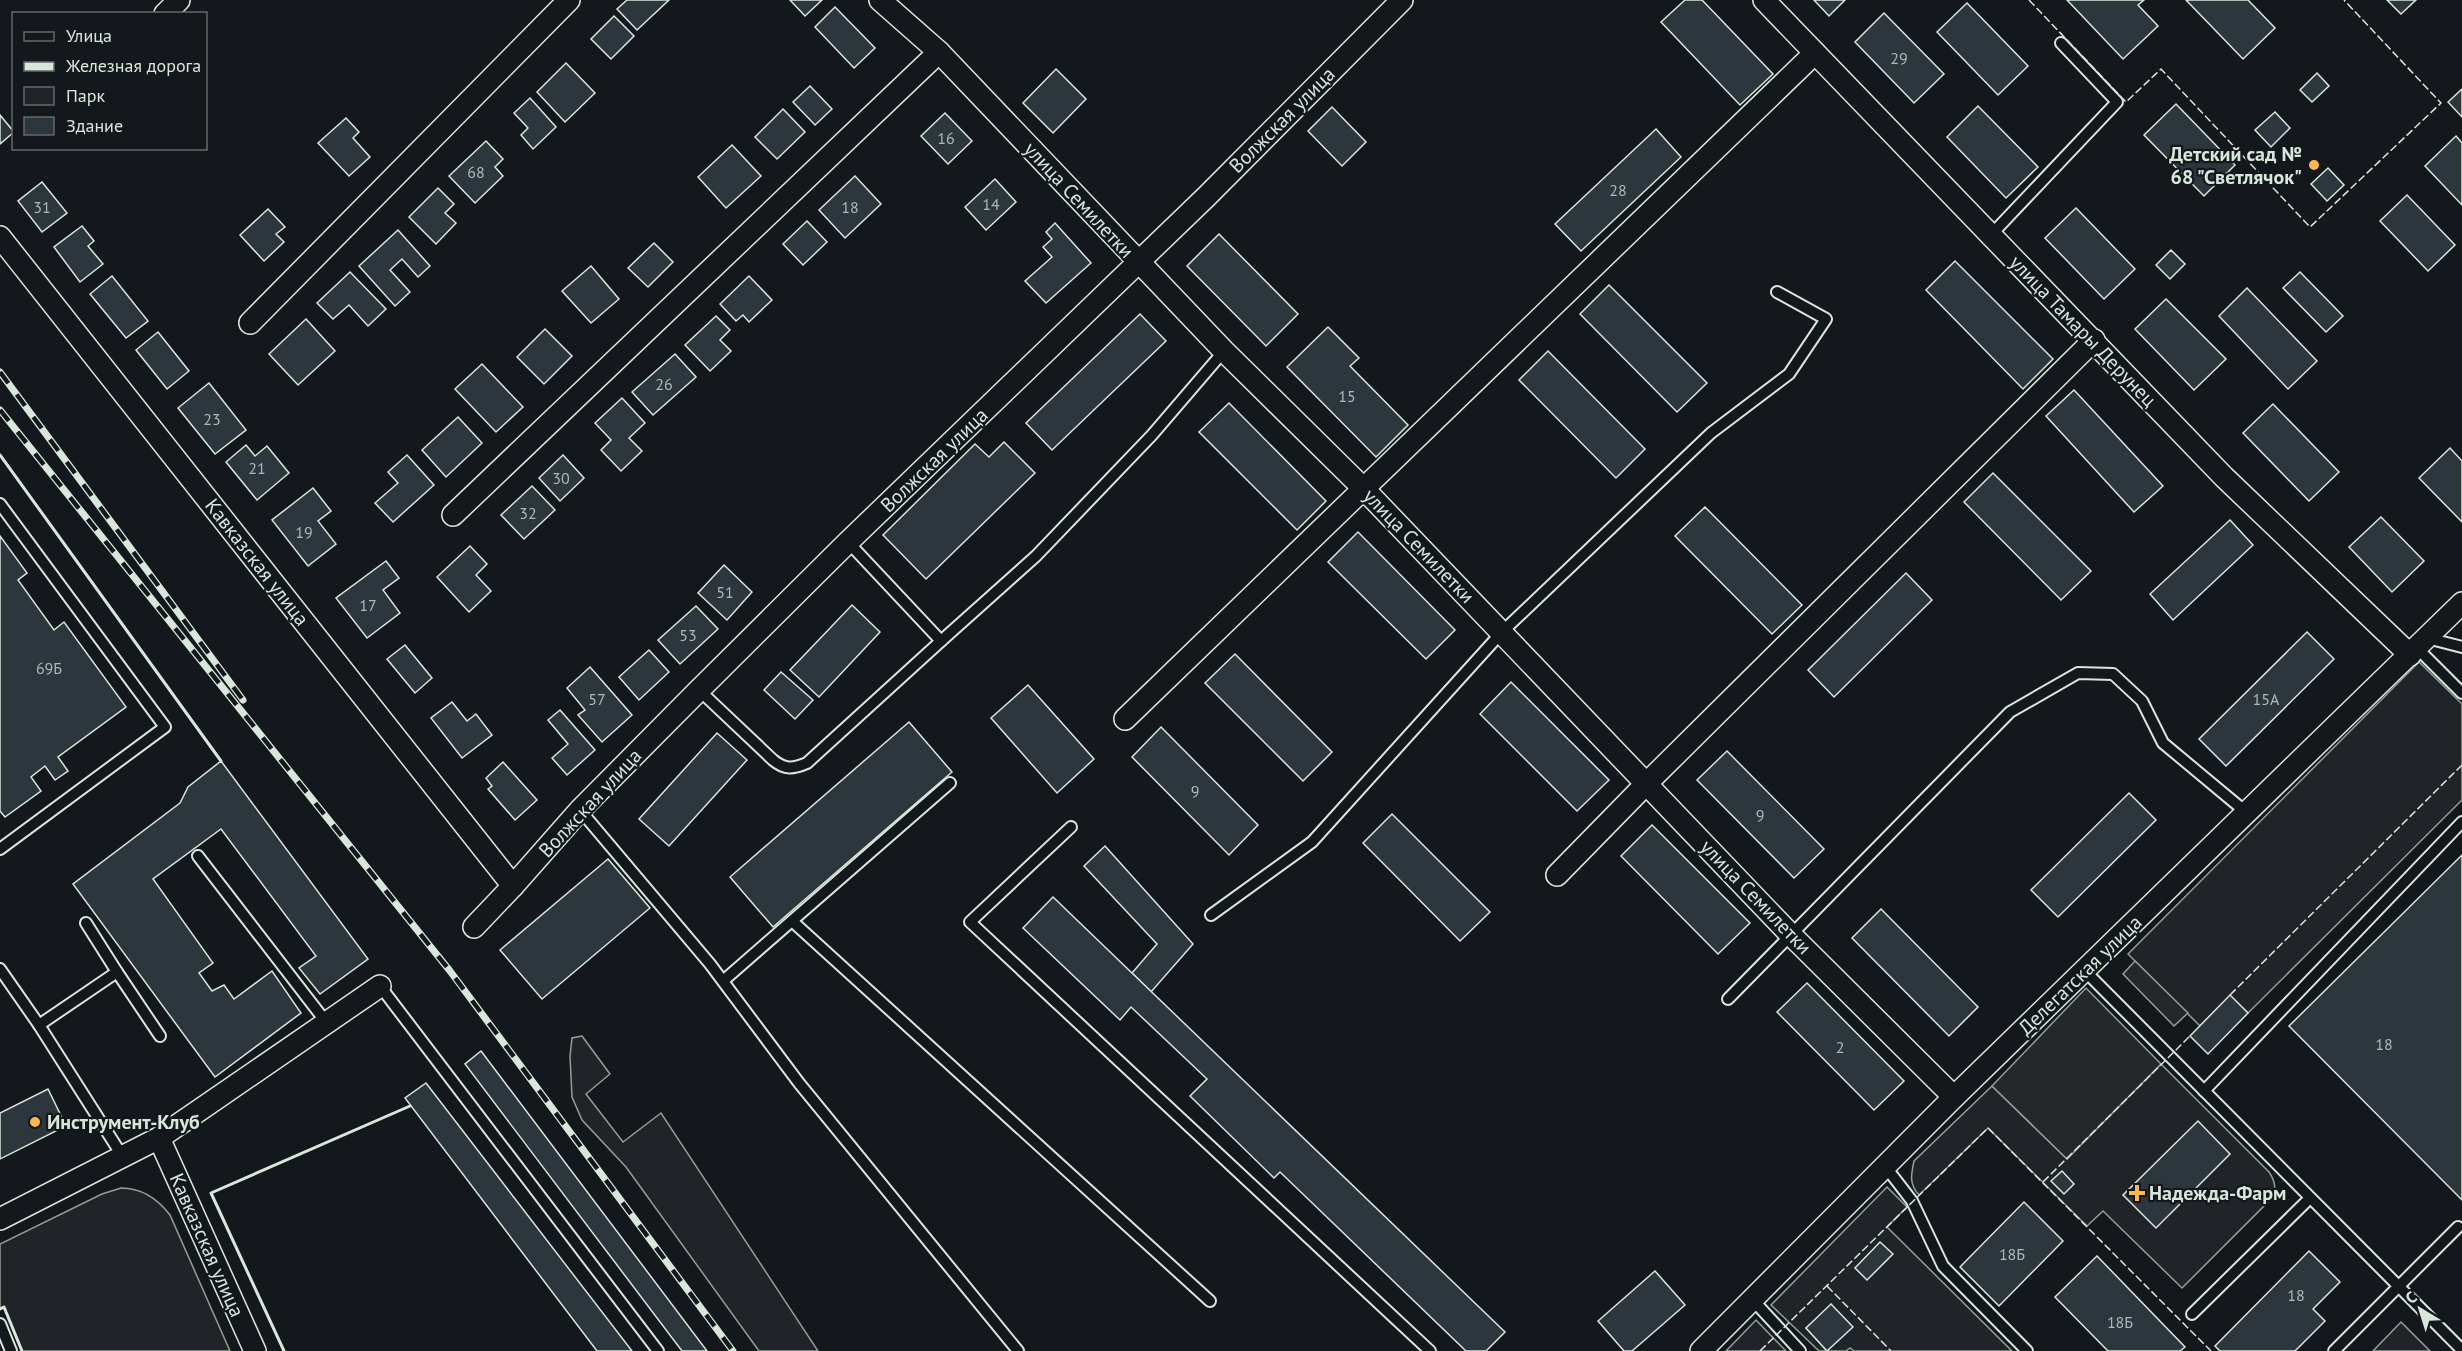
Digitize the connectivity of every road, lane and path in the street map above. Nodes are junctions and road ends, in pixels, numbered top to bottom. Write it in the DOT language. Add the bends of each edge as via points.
graph roads {
  1 [pos="179,0"];
  2 [pos="568,0"];
  3 [pos="880,0"];
  4 [pos="1402,0"];
  5 [pos="1764,0"];
  6 [pos="167,12"];
  7 [pos="2061,43"];
  8 [pos="939,52"];
  9 [pos="1815,53"];
  10 [pos="0,237"];
  11 [pos="1990,237"];
  12 [pos="1139,263"];
  13 [pos="1777,292"];
  14 [pos="250,323"];
  15 [pos="2094,340"];
  16 [pos="1224,351"];
  17 [pos="1364,489"];
  18 [pos="0,504"];
  19 [pos="453,515"];
  20 [pos="848,542"];
  21 [pos="2462,603"];
  22 [pos="1502,632"];
  23 [pos="941,641"];
  24 [pos="2418,647"];
  25 [pos="2462,647"];
  26 [pos="699,690"];
  27 [pos="2462,693"];
  28 [pos="1125,719"];
  29 [pos="950,783"];
  30 [pos="1647,783"];
  31 [pos="580,810"];
  32 [pos="2247,813"];
  33 [pos="2462,822"];
  34 [pos="1071,827"];
  35 [pos="0,849"];
  36 [pos="198,856"];
  37 [pos="1557,875"];
  38 [pos="513,886"];
  39 [pos="1211,915"];
  40 [pos="792,921"];
  41 [pos="86,923"];
  42 [pos="474,927"];
  43 [pos="1790,934"];
  44 [pos="0,969"];
  45 [pos="2085,971"];
  46 [pos="117,972"];
  47 [pos="723,981"];
  48 [pos="380,986"];
  49 [pos="1728,999"];
  50 [pos="326,1022"];
  51 [pos="39,1025"];
  52 [pos="160,1036"];
  53 [pos="2204,1091"];
  54 [pos="1954,1097"];
  55 [pos="159,1138"];
  56 [pos="123,1157"];
  57 [pos="1885,1166"];
  58 [pos="2309,1198"];
  59 [pos="0,1219"];
  60 [pos="2458,1227"];
  61 [pos="2398,1288"];
  62 [pos="1752,1299"];
  63 [pos="1210,1301"];
  64 [pos="2192,1314"];
  65 [pos="0,1324"];
  66 [pos="2462,1350"];
  67 [pos="11,1351"];
  68 [pos="255,1351"];
  69 [pos="658,1351"];
  70 [pos="1018,1351"];
  71 [pos="1430,1351"];
  72 [pos="1701,1351"];
  73 [pos="1800,1351"];
  74 [pos="2027,1351"];
  75 [pos="2334,1351"];
  1 -- 6 [label="street"];
  2 -- 14 [label="street"];
  3 -- 8 [label="street, улица Семилетки"];
  4 -- 12 [label="street, Волжская улица"];
  5 -- 9 [label="street, улица Тамары Дерунец"];
  7 -- 11 [label="lane" via="2116,102"];
  8 -- 12 [label="street, улица Семилетки"];
  8 -- 19 [label="street"];
  9 -- 11 [label="street, улица Тамары Дерунец"];
  9 -- 17 [label="street"];
  10 -- 38 [label="street, Кавказская улица"];
  11 -- 15 [label="street, улица Тамары Дерунец"];
  12 -- 16 [label="street, улица Семилетки"];
  12 -- 20 [label="street, Волжская улица"];
  13 -- 22 [label="lane" via="1826,319 1789,374 1711,433"];
  15 -- 24 [label="street, улица Тамары Дерунец" via="2224,477"];
  15 -- 30 [label="street"];
  16 -- 17 [label="street, улица Семилетки"];
  16 -- 23 [label="lane" via="1152,435 1036,556"];
  17 -- 22 [label="street, улица Семилетки"];
  17 -- 28 [label="street"];
  18 -- 35 [label="lane" via="165,728"];
  20 -- 23 [label="lane"];
  20 -- 26 [label="street, Волжская улица"];
  21 -- 24 [label="street, Делегатская улица"];
  22 -- 30 [label="street, улица Семилетки"];
  22 -- 39 [label="lane" via="1312,842"];
  23 -- 26 [label="lane" via="807,763 795,768 773,760"];
  24 -- 25 [label="lane"];
  24 -- 27 [label="lane"];
  24 -- 32 [label="street, Делегатская улица"];
  26 -- 31 [label="street, Волжская улица"];
  29 -- 40 [label="lane"];
  30 -- 37 [label="street"];
  30 -- 43 [label="street, улица Семилетки"];
  31 -- 38 [label="street, Волжская улица"];
  31 -- 47 [label="lane"];
  32 -- 43 [label="lane" via="2163,743 2142,701 2113,674 2078,673 2010,712"];
  32 -- 45 [label="street, Делегатская улица"];
  33 -- 53 [label="lane"];
  34 -- 71 [label="lane" via="970,922"];
  36 -- 50 [label="lane"];
  38 -- 42 [label="street, Волжская улица"];
  40 -- 47 [label="lane"];
  40 -- 63 [label="lane"];
  41 -- 46 [label="lane"];
  43 -- 49 [label="lane"];
  43 -- 54 [label="street, улица Семилетки"];
  44 -- 51 [label="lane"];
  45 -- 53 [label="lane"];
  45 -- 54 [label="street, Делегатская улица"];
  46 -- 51 [label="lane"];
  46 -- 52 [label="lane"];
  47 -- 70 [label="lane" via="799,1083"];
  48 -- 50 [label="street"];
  48 -- 69 [label="lane"];
  50 -- 55 [label="street"];
  51 -- 56 [label="lane"];
  53 -- 58 [label="lane"];
  54 -- 57 [label="street, Делегатская улица"];
  55 -- 56 [label="street"];
  55 -- 68 [label="street, Кавказская улица"];
  56 -- 59 [label="street"];
  57 -- 62 [label="street, Делегатская улица"];
  57 -- 74 [label="lane" via="1912,1201 1943,1266"];
  58 -- 61 [label="lane"];
  58 -- 64 [label="lane"];
  60 -- 61 [label="lane"];
  61 -- 66 [label="lane"];
  61 -- 75 [label="lane"];
  62 -- 72 [label="street, Делегатская улица"];
  62 -- 73 [label="lane"];
  65 -- 67 [label="lane"];
}
